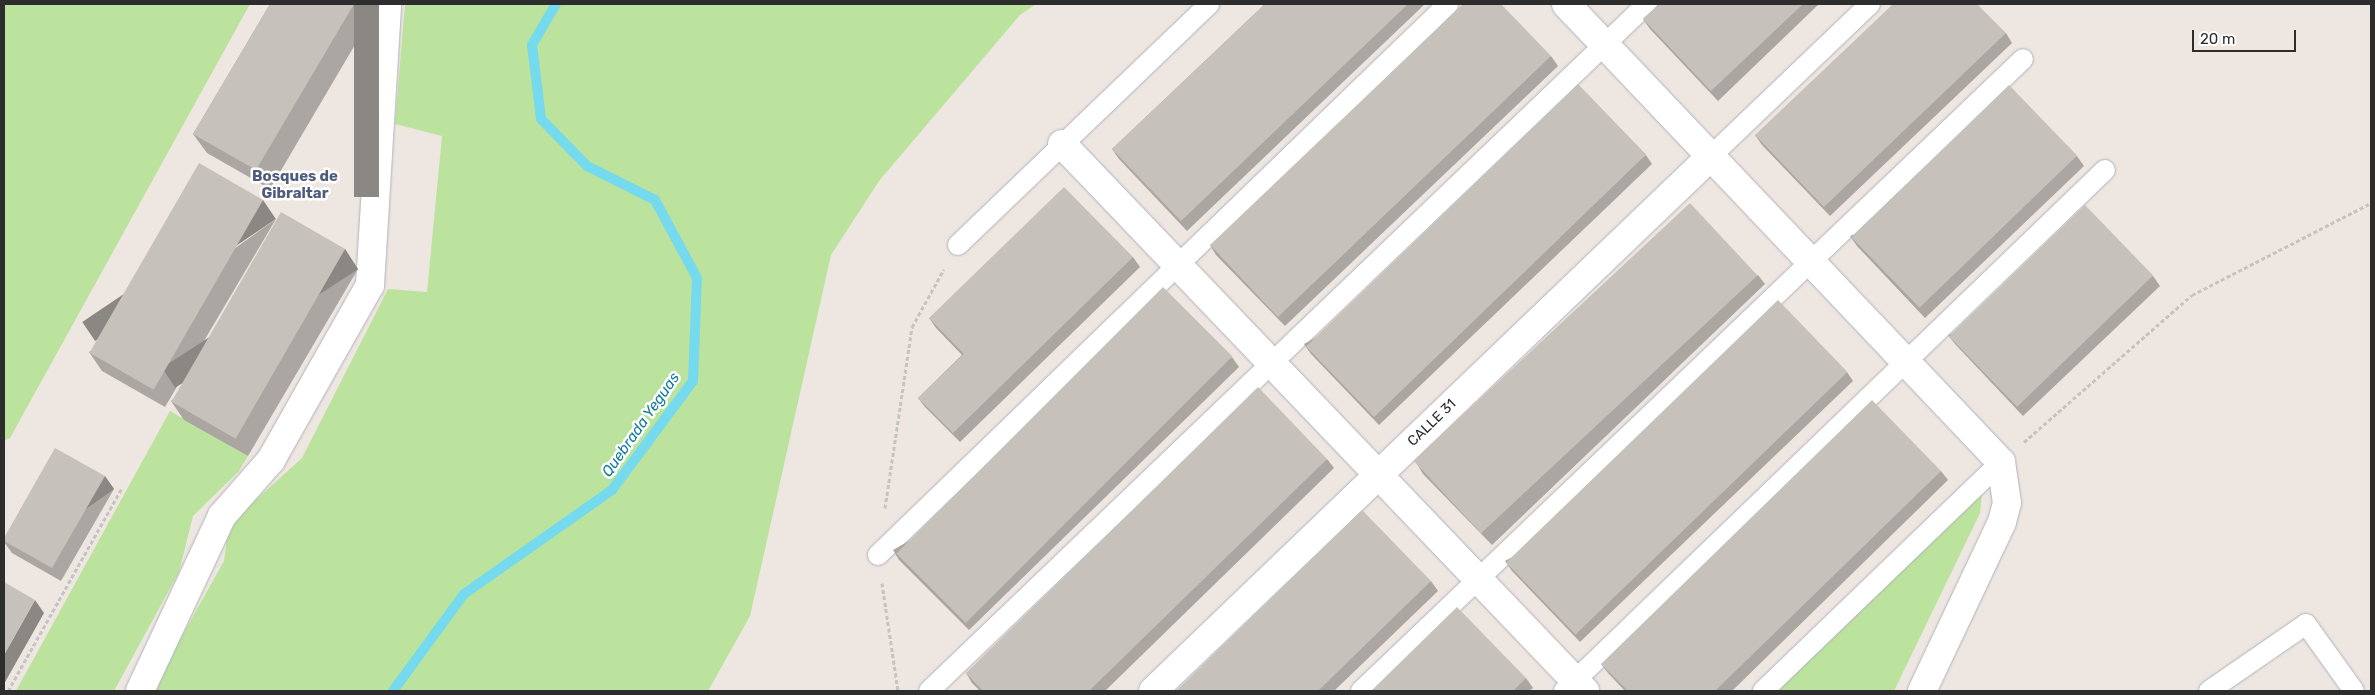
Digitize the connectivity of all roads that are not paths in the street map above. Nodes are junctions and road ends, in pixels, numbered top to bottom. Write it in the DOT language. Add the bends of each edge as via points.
graph roads {
  1 [pos="387,4"];
  2 [pos="1209,4"];
  3 [pos="1448,4"];
  4 [pos="1566,4"];
  5 [pos="1647,4"];
  6 [pos="1870,4"];
  7 [pos="1605,44"];
  8 [pos="2023,58"];
  9 [pos="1062,144"];
  10 [pos="1711,156"];
  11 [pos="2105,170"];
  12 [pos="958,245"];
  13 [pos="1810,262"];
  14 [pos="1178,265"];
  15 [pos="1906,362"];
  16 [pos="1272,364"];
  17 [pos="2001,462"];
  18 [pos="1378,474"];
  19 [pos="878,555"];
  20 [pos="1478,580"];
  21 [pos="1575,688"];
  22 [pos="140,691"];
  23 [pos="930,691"];
  24 [pos="1152,691"];
  25 [pos="1361,691"];
  26 [pos="1763,691"];
  27 [pos="1922,691"];
  28 [pos="2209,691"];
  29 [pos="2354,691"];
  1 -- 22 [label="street" via="370,285 271,460 222,516"];
  2 -- 9 [label="lane"];
  3 -- 14 [label="lane"];
  4 -- 7 [label="street"];
  5 -- 7 [label="lane"];
  6 -- 10 [label="lane"];
  7 -- 10 [label="street"];
  7 -- 16 [label="lane"];
  8 -- 13 [label="lane"];
  9 -- 12 [label="lane"];
  9 -- 14 [label="street"];
  10 -- 13 [label="street"];
  10 -- 18 [label="street, CALLE 31"];
  11 -- 15 [label="lane"];
  13 -- 15 [label="street"];
  13 -- 20 [label="lane"];
  14 -- 16 [label="street"];
  14 -- 19 [label="lane"];
  15 -- 17 [label="street"];
  15 -- 21 [label="lane"];
  16 -- 18 [label="street"];
  16 -- 23 [label="lane"];
  17 -- 26 [label="lane"];
  17 -- 27 [label="street" via="2007,503 2002,522"];
  18 -- 20 [label="street"];
  18 -- 24 [label="street, CALLE 31"];
  20 -- 21 [label="street"];
  20 -- 25 [label="lane"];
  28 -- 29 [label="lane" via="2306,624"];
}
